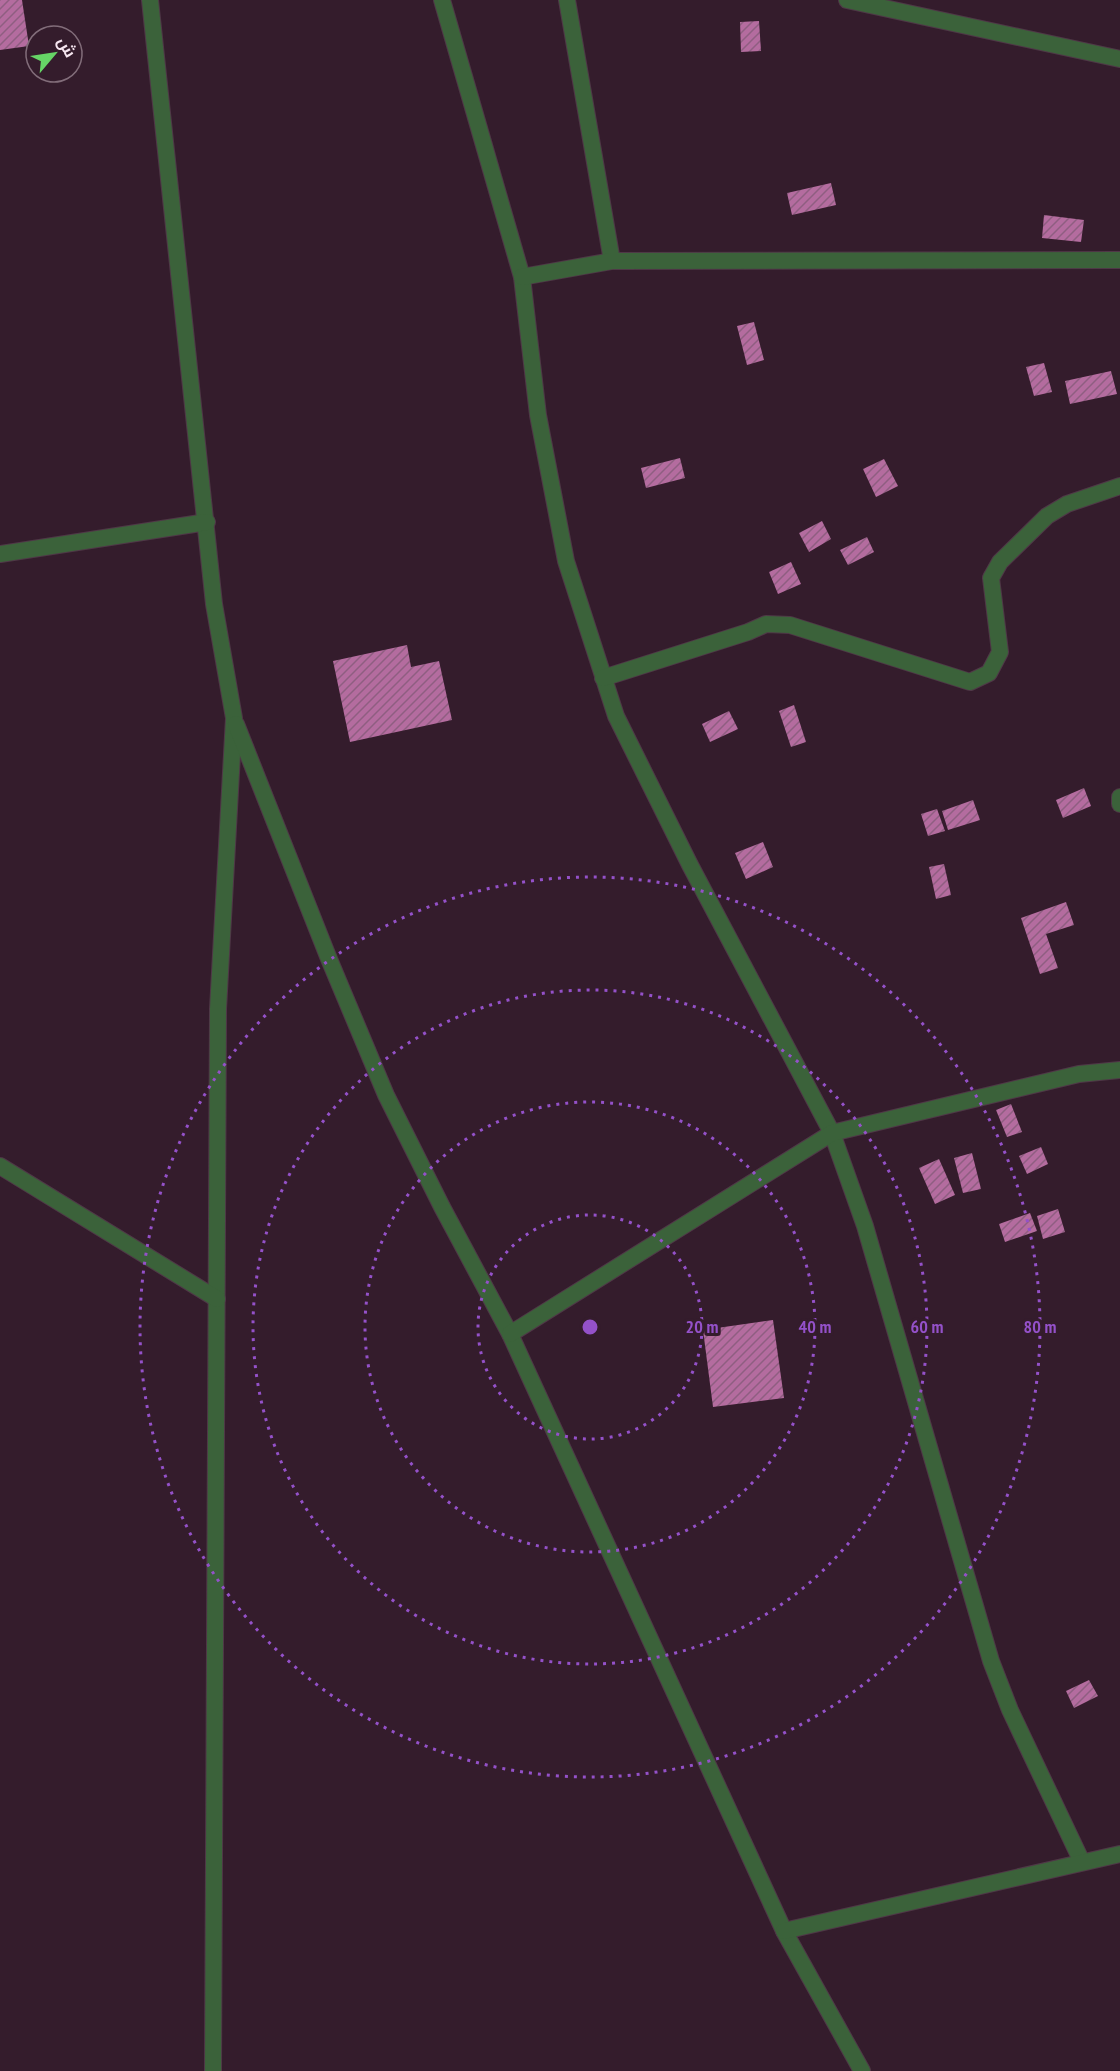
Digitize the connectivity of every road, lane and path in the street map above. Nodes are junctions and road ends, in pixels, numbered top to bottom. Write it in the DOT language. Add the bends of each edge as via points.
graph roads {
  1 [pos="150,0"];
  2 [pos="442,0"];
  3 [pos="567,0"];
  4 [pos="847,0"];
  5 [pos="1120,59"];
  6 [pos="1120,260"];
  7 [pos="612,261"];
  8 [pos="522,277"];
  9 [pos="1120,486"];
  10 [pos="207,522"];
  11 [pos="0,554"];
  12 [pos="603,678"];
  13 [pos="234,718"];
  14 [pos="1120,797"];
  15 [pos="1120,804"];
  16 [pos="1120,1070"];
  17 [pos="832,1133"];
  18 [pos="0,1166"];
  19 [pos="218,1299"];
  20 [pos="510,1334"];
  21 [pos="1120,1854"];
  22 [pos="1082,1862"];
  23 [pos="784,1931"];
  24 [pos="213,2071"];
  25 [pos="862,2071"];
  1 -- 10 [label="street"];
  2 -- 8 [label="street"];
  3 -- 7 [label="street"];
  4 -- 5 [label="street"];
  6 -- 7 [label="street"];
  7 -- 8 [label="street"];
  8 -- 12 [label="street" via="538,415 567,561"];
  9 -- 12 [label="street" via="1067,504 1047,516 1000,562 991,578 1000,652 989,674 970,682 790,625 766,624"];
  10 -- 11 [label="street"];
  10 -- 13 [label="street" via="214,604"];
  12 -- 17 [label="street" via="616,716 690,865"];
  13 -- 19 [label="street" via="218,1009"];
  13 -- 20 [label="street" via="386,1095"];
  14 -- 15 [label="street"];
  16 -- 17 [label="street" via="1079,1074"];
  17 -- 20 [label="street"];
  17 -- 22 [label="street" via="865,1226 991,1661"];
  18 -- 19 [label="street"];
  19 -- 24 [label="street"];
  20 -- 23 [label="street"];
  21 -- 22 [label="street"];
  22 -- 23 [label="street"];
  23 -- 25 [label="street"];
}
